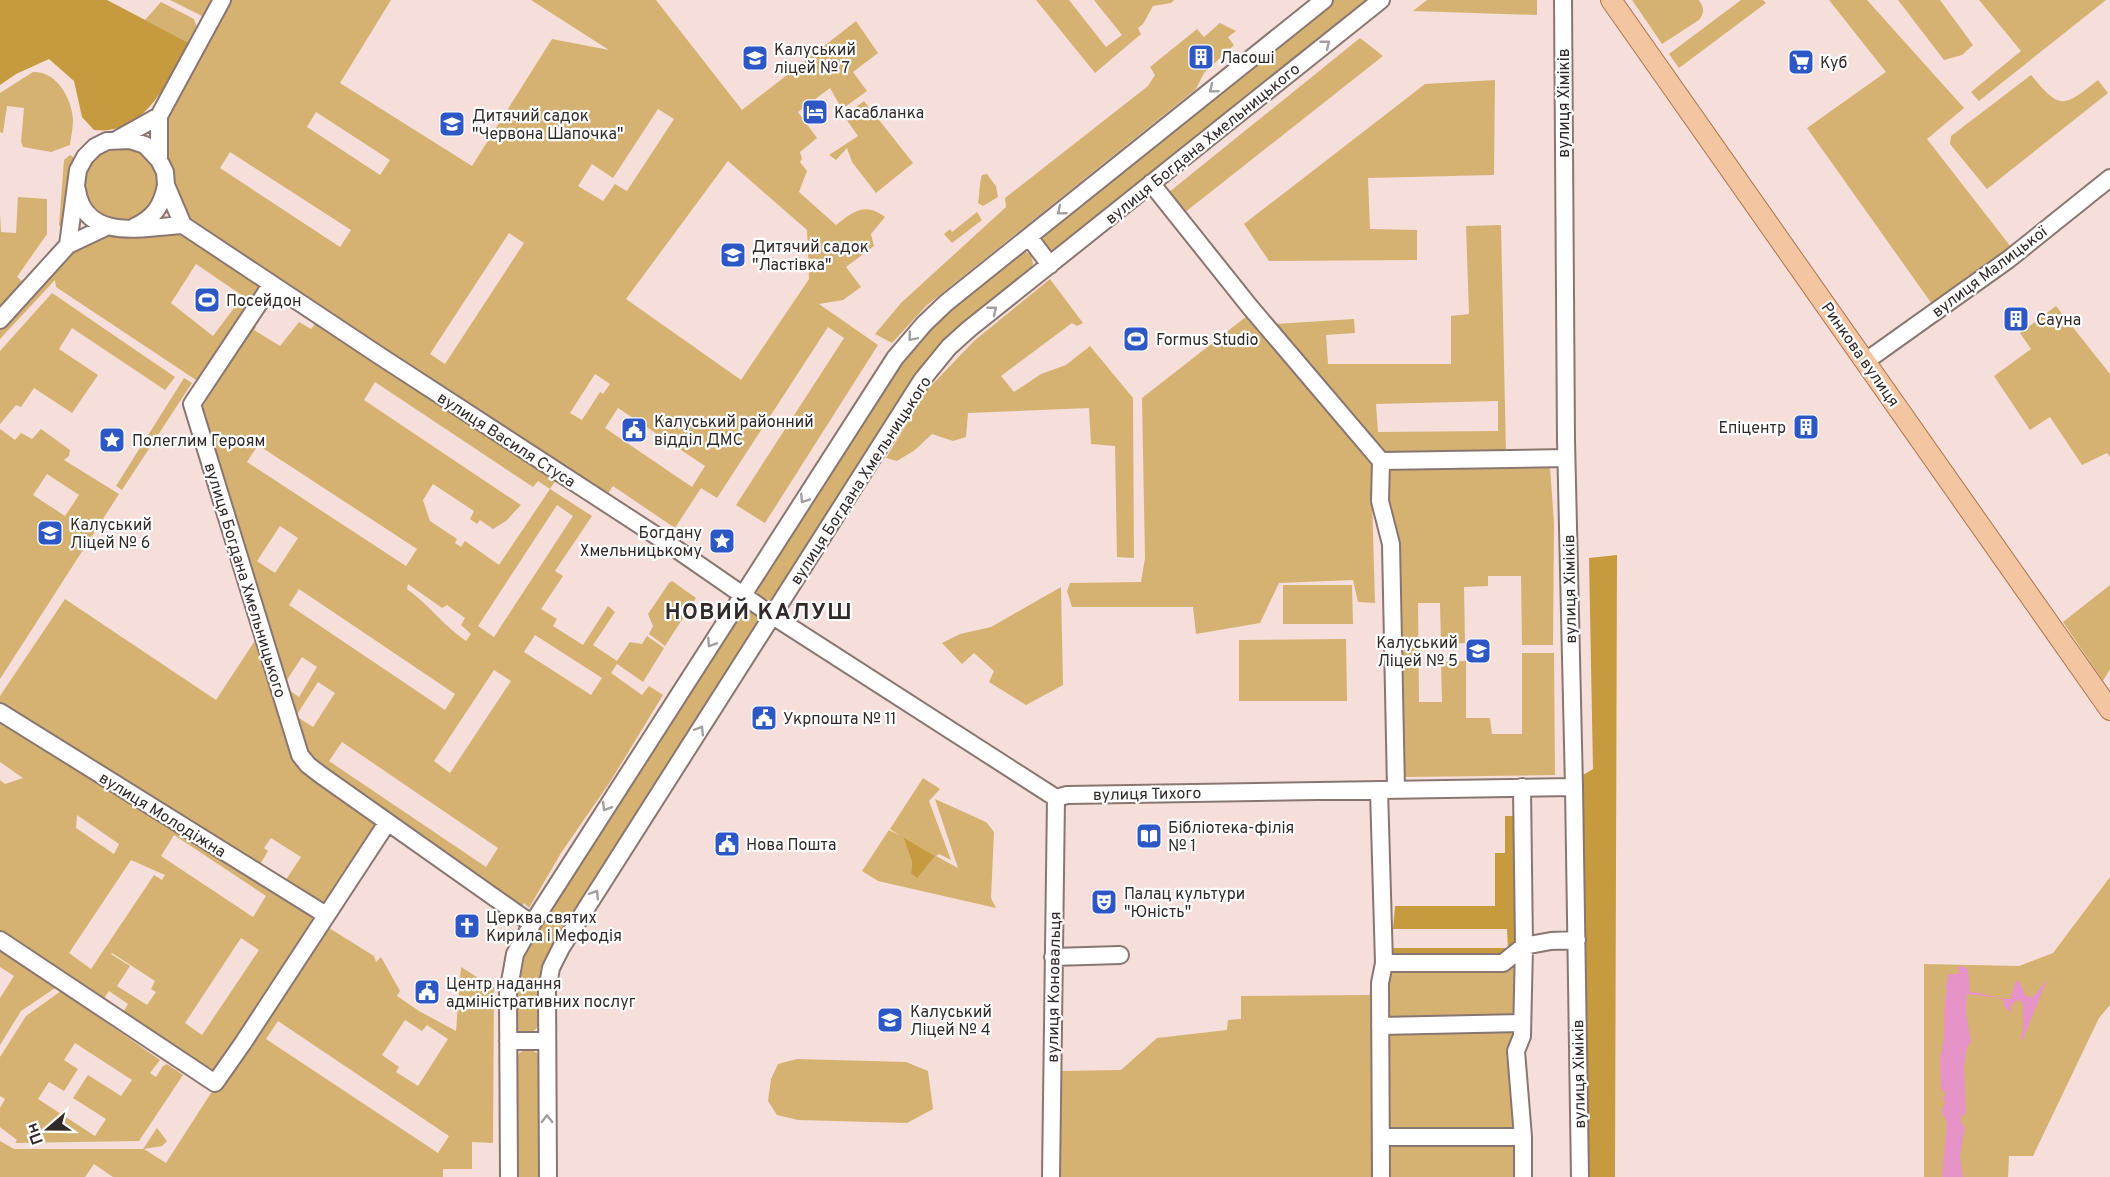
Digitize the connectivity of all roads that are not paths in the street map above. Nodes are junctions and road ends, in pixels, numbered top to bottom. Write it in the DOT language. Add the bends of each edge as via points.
graph roads {
  1 [pos="222,0"];
  2 [pos="1324,0"];
  3 [pos="1381,0"];
  4 [pos="1563,0"];
  5 [pos="1611,0"];
  6 [pos="159,116"];
  7 [pos="113,140"];
  8 [pos="159,160"];
  9 [pos="2110,178"];
  10 [pos="1151,183"];
  11 [pos="76,184"];
  12 [pos="166,185"];
  13 [pos="183,225"];
  14 [pos="106,227"];
  15 [pos="134,227"];
  16 [pos="1029,237"];
  17 [pos="68,245"];
  18 [pos="1050,265"];
  19 [pos="271,285"];
  20 [pos="0,320"];
  21 [pos="1866,360"];
  22 [pos="1566,458"];
  23 [pos="1382,461"];
  24 [pos="742,593"];
  25 [pos="773,616"];
  26 [pos="2110,710"];
  27 [pos="0,712"];
  28 [pos="1522,787"];
  29 [pos="1574,787"];
  30 [pos="1388,789"];
  31 [pos="1056,798"];
  32 [pos="387,823"];
  33 [pos="326,915"];
  34 [pos="532,924"];
  35 [pos="0,940"];
  36 [pos="1577,940"];
  37 [pos="1524,946"];
  38 [pos="1119,955"];
  39 [pos="1053,957"];
  40 [pos="1384,963"];
  41 [pos="1522,1023"];
  42 [pos="1380,1026"];
  43 [pos="508,1041"];
  44 [pos="547,1041"];
  45 [pos="1381,1137"];
  46 [pos="1522,1137"];
  47 [pos="509,1177"];
  48 [pos="548,1177"];
  49 [pos="1051,1177"];
  50 [pos="1382,1177"];
  51 [pos="1523,1177"];
  52 [pos="1580,1177"];
  1 -- 6 [label="street"];
  2 -- 16 [label="street, one-way"];
  10 -- 3 [label="street, вулиця Богдана Хмельницького, one-way"];
  4 -- 22 [label="street, вулиця Хіміків"];
  5 -- 21 [label="main road, Ринкова вулиця"];
  6 -- 7 [label="street"];
  6 -- 8 [label="street"];
  7 -- 8 [label="street" via="130,140 145,146"];
  7 -- 11 [label="street" via="95,147 85,157"];
  8 -- 12 [label="street"];
  9 -- 21 [label="street, вулиця Малицької" via="2009,259"];
  10 -- 18 [label="street, вулиця Богдана Хмельницького"];
  10 -- 23 [label="street"];
  11 -- 14 [label="street" via="84,210"];
  11 -- 17 [label="street"];
  12 -- 13 [label="street"];
  12 -- 15 [label="street" via="157,212"];
  13 -- 15 [label="street"];
  13 -- 19 [label="street, вулиця Василя Стуса"];
  14 -- 15 [label="street"];
  14 -- 17 [label="street"];
  16 -- 18 [label="street"];
  16 -- 24 [label="street, one-way" via="946,303 898,355"];
  17 -- 20 [label="street"];
  25 -- 18 [label="street, вулиця Богдана Хмельницького, one-way" via="922,380 956,341"];
  19 -- 24 [label="street, вулиця Василя Стуса"];
  19 -- 32 [label="street, вулиця Богдана Хмельницького" via="192,404 304,760"];
  21 -- 26 [label="main road, Ринкова вулиця"];
  22 -- 23 [label="street"];
  22 -- 29 [label="street, вулиця Хіміків"];
  23 -- 30 [label="street" via="1380,501 1391,544"];
  24 -- 25 [label="street, вулиця Василя Стуса"];
  24 -- 34 [label="street, one-way"];
  25 -- 31 [label="street"];
  44 -- 25 [label="street, вулиця Богдана Хмельницького, one-way" via="547,990 551,968 561,948"];
  27 -- 33 [label="street, вулиця Молодіжна"];
  28 -- 29 [label="street, вулиця Тихого"];
  28 -- 30 [label="street, вулиця Тихого"];
  28 -- 37 [label="street"];
  29 -- 36 [label="street, вулиця Хіміків"];
  30 -- 31 [label="street, вулиця Тихого" via="1078,794"];
  30 -- 40 [label="street"];
  31 -- 39 [label="street, вулиця Коновальця"];
  32 -- 33 [label="street"];
  32 -- 34 [label="street, вулиця Богдана Хмельницького"];
  33 -- 35 [label="street" via="214,1083"];
  34 -- 43 [label="street" via="515,954 508,993"];
  36 -- 37 [label="street"];
  36 -- 52 [label="street, вулиця Хіміків"];
  37 -- 40 [label="street" via="1503,963"];
  37 -- 41 [label="street"];
  38 -- 39 [label="street"];
  39 -- 49 [label="street, вулиця Коновальця"];
  40 -- 42 [label="street"];
  41 -- 42 [label="street"];
  41 -- 46 [label="street" via="1516,1052"];
  42 -- 45 [label="street"];
  43 -- 44 [label="street"];
  43 -- 47 [label="street"];
  48 -- 44 [label="street, вулиця Богдана Хмельницького, one-way"];
  45 -- 46 [label="street"];
  45 -- 50 [label="street"];
  46 -- 51 [label="street"];
}
